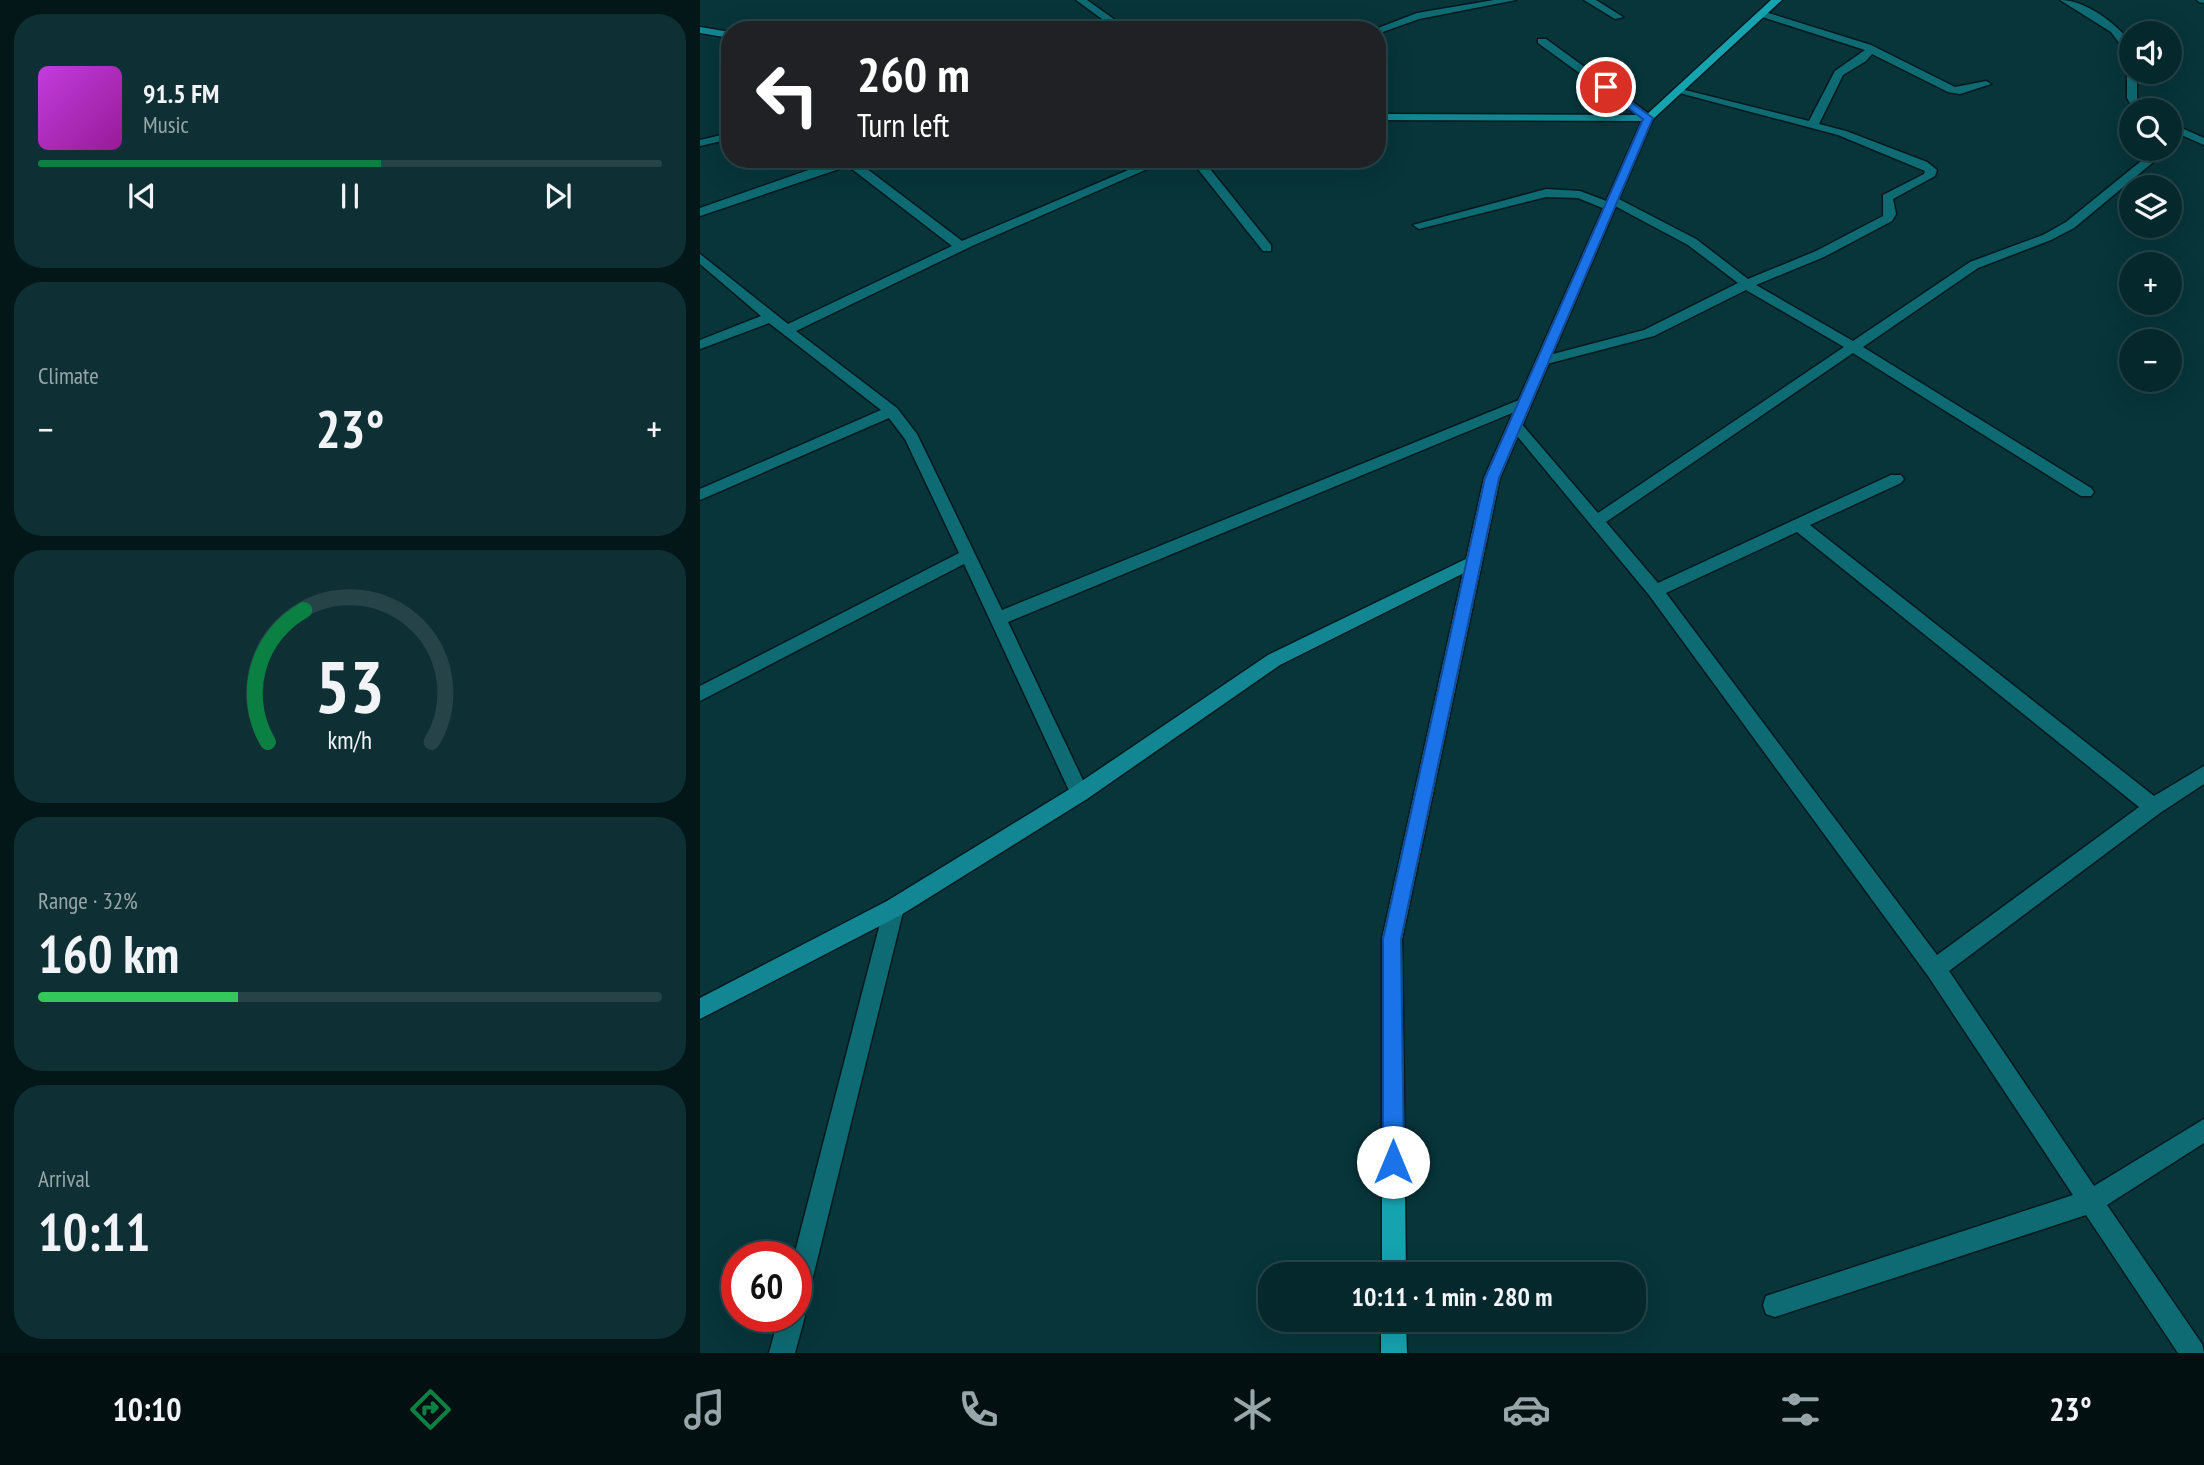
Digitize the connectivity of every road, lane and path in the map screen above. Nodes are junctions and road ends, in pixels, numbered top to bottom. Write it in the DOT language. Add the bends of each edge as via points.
graph roads {
  1 [pos="1081,0"];
  2 [pos="1427,0"];
  3 [pos="1511,0"];
  4 [pos="1588,0"];
  5 [pos="1777,0"];
  6 [pos="2065,0"];
  7 [pos="1439,12"];
  8 [pos="1762,14"];
  9 [pos="1619,17"];
  10 [pos="1111,21"];
  11 [pos="1386,27"];
  12 [pos="700,30"];
  13 [pos="721,34"];
  14 [pos="2119,34"];
  15 [pos="1542,41"];
  16 [pos="1871,49"];
  17 [pos="1986,84"];
  18 [pos="1677,91"];
  19 [pos="1386,117"];
  20 [pos="1648,118"];
  21 [pos="1813,125"];
  22 [pos="2184,133"];
  23 [pos="721,138"];
  24 [pos="2204,142"];
  25 [pos="700,143"];
  26 [pos="2148,161"];
  27 [pos="828,168"];
  28 [pos="857,168"];
  29 [pos="1143,168"];
  30 [pos="1203,168"];
  31 [pos="1611,204"];
  32 [pos="700,212"];
  33 [pos="1419,225"];
  34 [pos="960,246"];
  35 [pos="1267,248"];
  36 [pos="700,258"];
  37 [pos="1747,284"];
  38 [pos="771,317"];
  39 [pos="787,330"];
  40 [pos="700,345"];
  41 [pos="1853,347"];
  42 [pos="1543,361"];
  43 [pos="1524,403"];
  44 [pos="892,411"];
  45 [pos="1515,425"];
  46 [pos="1896,479"];
  47 [pos="2086,492"];
  48 [pos="700,495"];
  49 [pos="1597,521"];
  50 [pos="1798,524"];
  51 [pos="968,555"];
  52 [pos="1474,561"];
  53 [pos="1656,591"];
  54 [pos="998,619"];
  55 [pos="700,694"];
  56 [pos="2204,774"];
  57 [pos="1080,793"];
  58 [pos="2153,807"];
  59 [pos="894,908"];
  60 [pos="1935,969"];
  61 [pos="700,1009"];
  62 [pos="2204,1130"];
  63 [pos="2092,1201"];
  64 [pos="810,1241"];
  65 [pos="1394,1262"];
  66 [pos="1775,1305"];
  67 [pos="788,1332"];
  68 [pos="1394,1332"];
  69 [pos="782,1353"];
  70 [pos="1394,1353"];
  71 [pos="2193,1353"];
  1 -- 10 [label="street"];
  2 -- 7 [label="street"];
  3 -- 7 [label="street"];
  4 -- 9 [label="street"];
  5 -- 8 [label="main road"];
  6 -- 14 [label="street"];
  7 -- 11 [label="street"];
  8 -- 16 [label="street"];
  8 -- 18 [label="main road"];
  12 -- 13 [label="street"];
  15 -- 20 [label="street"];
  16 -- 17 [label="street" via="1952,90"];
  16 -- 21 [label="street" via="1839,73"];
  18 -- 20 [label="main road"];
  18 -- 21 [label="street"];
  19 -- 20 [label="street"];
  20 -- 31 [label="main road"];
  21 -- 37 [label="street" via="1923,164 1931,170 1929,176 1887,198 1888,218 1820,254"];
  22 -- 24 [label="street"];
  23 -- 25 [label="street"];
  26 -- 41 [label="street" via="2069,226 1974,265"];
  27 -- 32 [label="street"];
  28 -- 34 [label="street"];
  29 -- 34 [label="street"];
  30 -- 35 [label="street"];
  31 -- 33 [label="street" via="1580,195 1546,193"];
  31 -- 37 [label="street" via="1707,251"];
  31 -- 42 [label="main road"];
  34 -- 39 [label="street"];
  36 -- 38 [label="street"];
  37 -- 41 [label="street"];
  37 -- 42 [label="street" via="1650,333"];
  38 -- 39 [label="street"];
  38 -- 40 [label="street"];
  39 -- 44 [label="street"];
  41 -- 47 [label="street"];
  41 -- 49 [label="street"];
  42 -- 43 [label="main road"];
  43 -- 45 [label="main road"];
  43 -- 54 [label="street"];
  44 -- 48 [label="street"];
  44 -- 51 [label="street" via="912,437"];
  45 -- 49 [label="street"];
  45 -- 52 [label="main road" via="1492,478"];
  46 -- 50 [label="street"];
  49 -- 53 [label="street"];
  50 -- 53 [label="street"];
  50 -- 58 [label="street"];
  51 -- 54 [label="street"];
  51 -- 55 [label="street"];
  52 -- 57 [label="street" via="1274,660"];
  52 -- 65 [label="main road" via="1392,939"];
  53 -- 60 [label="street"];
  54 -- 57 [label="street"];
  56 -- 58 [label="street"];
  57 -- 59 [label="street"];
  58 -- 60 [label="street"];
  59 -- 61 [label="street"];
  59 -- 64 [label="street"];
  60 -- 63 [label="street"];
  62 -- 63 [label="street"];
  63 -- 66 [label="street"];
  63 -- 71 [label="street"];
  67 -- 69 [label="street"];
  68 -- 70 [label="main road"];
}
